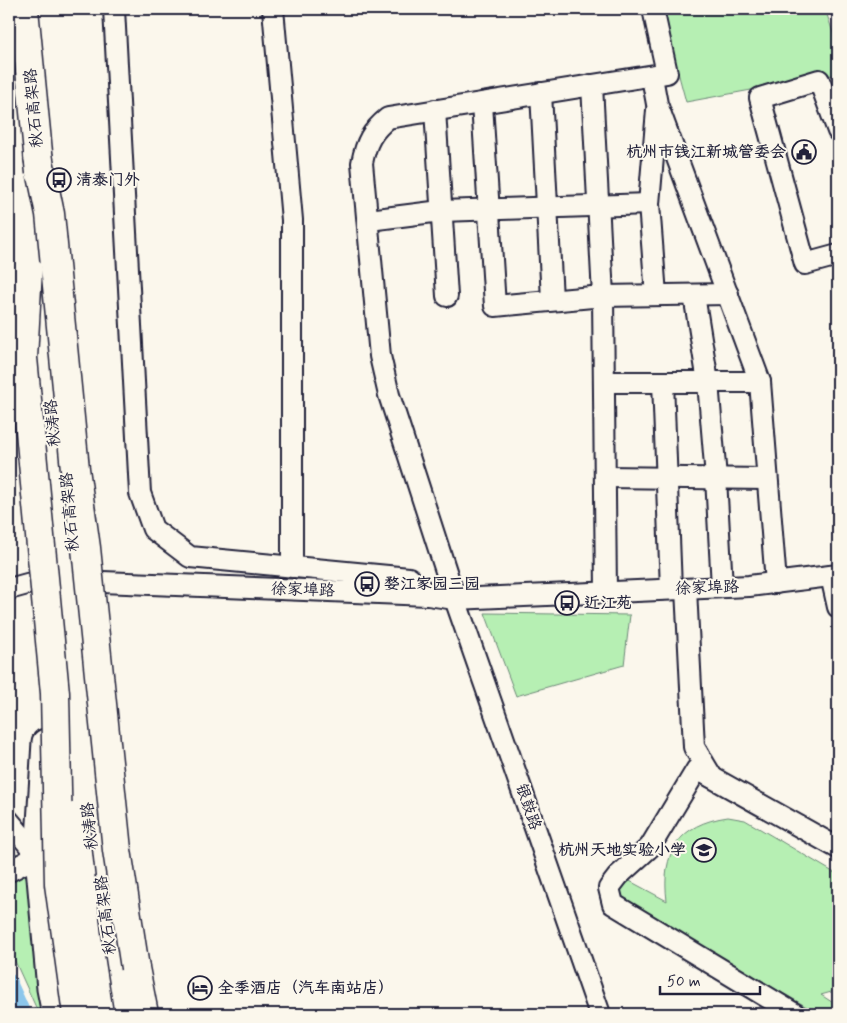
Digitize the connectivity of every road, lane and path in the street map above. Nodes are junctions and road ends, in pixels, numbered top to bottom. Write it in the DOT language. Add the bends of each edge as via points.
graph roads {
  1 [pos="24,9"];
  2 [pos="30,9"];
  3 [pos="114,9"];
  4 [pos="273,9"];
  5 [pos="653,9"];
  6 [pos="9,30"];
  7 [pos="652,77"];
  8 [pos="592,85"];
  9 [pos="541,93"];
  10 [pos="482,104"];
  11 [pos="658,104"];
  12 [pos="435,110"];
  13 [pos="838,131"];
  14 [pos="38,156"];
  15 [pos="649,204"];
  16 [pos="600,206"];
  17 [pos="548,207"];
  18 [pos="489,208"];
  19 [pos="441,211"];
  20 [pos="9,220"];
  21 [pos="369,220"];
  22 [pos="838,255"];
  23 [pos="28,269"];
  24 [pos="728,294"];
  25 [pos="656,295"];
  26 [pos="694,295"];
  27 [pos="447,296"];
  28 [pos="603,296"];
  29 [pos="552,300"];
  30 [pos="604,382"];
  31 [pos="663,382"];
  32 [pos="708,382"];
  33 [pos="760,382"];
  34 [pos="605,478"];
  35 [pos="668,478"];
  36 [pos="716,478"];
  37 [pos="767,479"];
  38 [pos="292,567"];
  39 [pos="834,576"];
  40 [pos="66,580"];
  41 [pos="38,581"];
  42 [pos="776,583"];
  43 [pos="722,587"];
  44 [pos="9,589"];
  45 [pos="679,589"];
  46 [pos="606,592"];
  47 [pos="428,595"];
  48 [pos="456,599"];
  49 [pos="838,607"];
  50 [pos="48,690"];
  51 [pos="712,778"];
  52 [pos="9,821"];
  53 [pos="838,848"];
  54 [pos="92,849"];
  55 [pos="64,853"];
  56 [pos="38,856"];
  57 [pos="9,871"];
  58 [pos="55,1014"];
  59 [pos="77,1014"];
  60 [pos="86,1014"];
  61 [pos="99,1014"];
  62 [pos="120,1014"];
  63 [pos="144,1014"];
  64 [pos="600,1014"];
  65 [pos="795,1014"];
  1 -- 14 [label="highway, 秋石高架路, bridge"];
  2 -- 40 [label="main road, 秋涛路" via="36,62 40,272"];
  3 -- 38 [label="street" via="140,493 153,529 190,557"];
  4 -- 38 [label="street" via="292,220"];
  5 -- 7 [label="street" via="667,73"];
  6 -- 23 [label="highway, 秋石高架路"];
  7 -- 8 [label="street, 银鼓路"];
  7 -- 11 [label="street"];
  8 -- 9 [label="street, 银鼓路"];
  8 -- 16 [label="street"];
  9 -- 10 [label="street, 银鼓路"];
  9 -- 17 [label="street"];
  10 -- 12 [label="street, 银鼓路"];
  10 -- 18 [label="street"];
  11 -- 15 [label="street"];
  11 -- 24 [label="street"];
  12 -- 19 [label="street"];
  12 -- 21 [label="street, 银鼓路" via="388,118 373,130 365,146 362,163"];
  13 -- 22 [label="street" via="818,80 760,98 805,264"];
  14 -- 62 [label="highway, 秋石高架路, bridge" via="95,814"];
  14 -- 63 [label="highway, bridge" via="50,214 117,850"];
  15 -- 16 [label="street"];
  15 -- 25 [label="street"];
  16 -- 17 [label="street"];
  16 -- 28 [label="street"];
  17 -- 18 [label="street"];
  17 -- 29 [label="street"];
  18 -- 19 [label="street"];
  18 -- 29 [label="street" via="495,306"];
  19 -- 21 [label="street"];
  19 -- 27 [label="street"];
  20 -- 41 [label="main road, 秋涛路"];
  21 -- 48 [label="street, 银鼓路" via="380,356 389,395"];
  23 -- 59 [label="highway, bridge" via="23,358 55,693 60,884"];
  23 -- 61 [label="highway, 秋石高架路, bridge" via="74,817"];
  24 -- 26 [label="street"];
  24 -- 33 [label="street"];
  25 -- 26 [label="street"];
  25 -- 28 [label="street"];
  26 -- 32 [label="street"];
  28 -- 29 [label="street"];
  28 -- 30 [label="street"];
  30 -- 31 [label="street"];
  30 -- 34 [label="street"];
  31 -- 32 [label="street"];
  31 -- 35 [label="street"];
  32 -- 33 [label="street"];
  32 -- 36 [label="street"];
  33 -- 37 [label="street"];
  34 -- 35 [label="street"];
  34 -- 46 [label="street"];
  35 -- 36 [label="street"];
  35 -- 45 [label="street"];
  36 -- 37 [label="street"];
  36 -- 43 [label="street"];
  37 -- 42 [label="street"];
  38 -- 47 [label="street" via="409,578"];
  39 -- 42 [label="street, 徐家埠路"];
  39 -- 49 [label="street"];
  40 -- 47 [label="street, 徐家埠路"];
  40 -- 54 [label="main road, 秋涛路"];
  41 -- 44 [label="street"];
  41 -- 50 [label="main road, 秋涛路"];
  42 -- 43 [label="street, 徐家埠路"];
  43 -- 45 [label="street, 徐家埠路"];
  45 -- 46 [label="street, 徐家埠路"];
  45 -- 51 [label="street" via="694,747"];
  46 -- 48 [label="street, 徐家埠路"];
  47 -- 48 [label="street, 徐家埠路"];
  48 -- 64 [label="street, 银鼓路"];
  50 -- 55 [label="main road, 秋涛路"];
  50 -- 56 [label="main road"];
  51 -- 53 [label="street"];
  51 -- 65 [label="street" via="697,769 650,847 609,888 613,904"];
  52 -- 56 [label="street"];
  54 -- 55 [label="street"];
  54 -- 62 [label="main road, 秋涛路"];
  55 -- 56 [label="street"];
  55 -- 60 [label="main road, 秋涛路"];
  56 -- 57 [label="street"];
  56 -- 58 [label="main road"];
}
